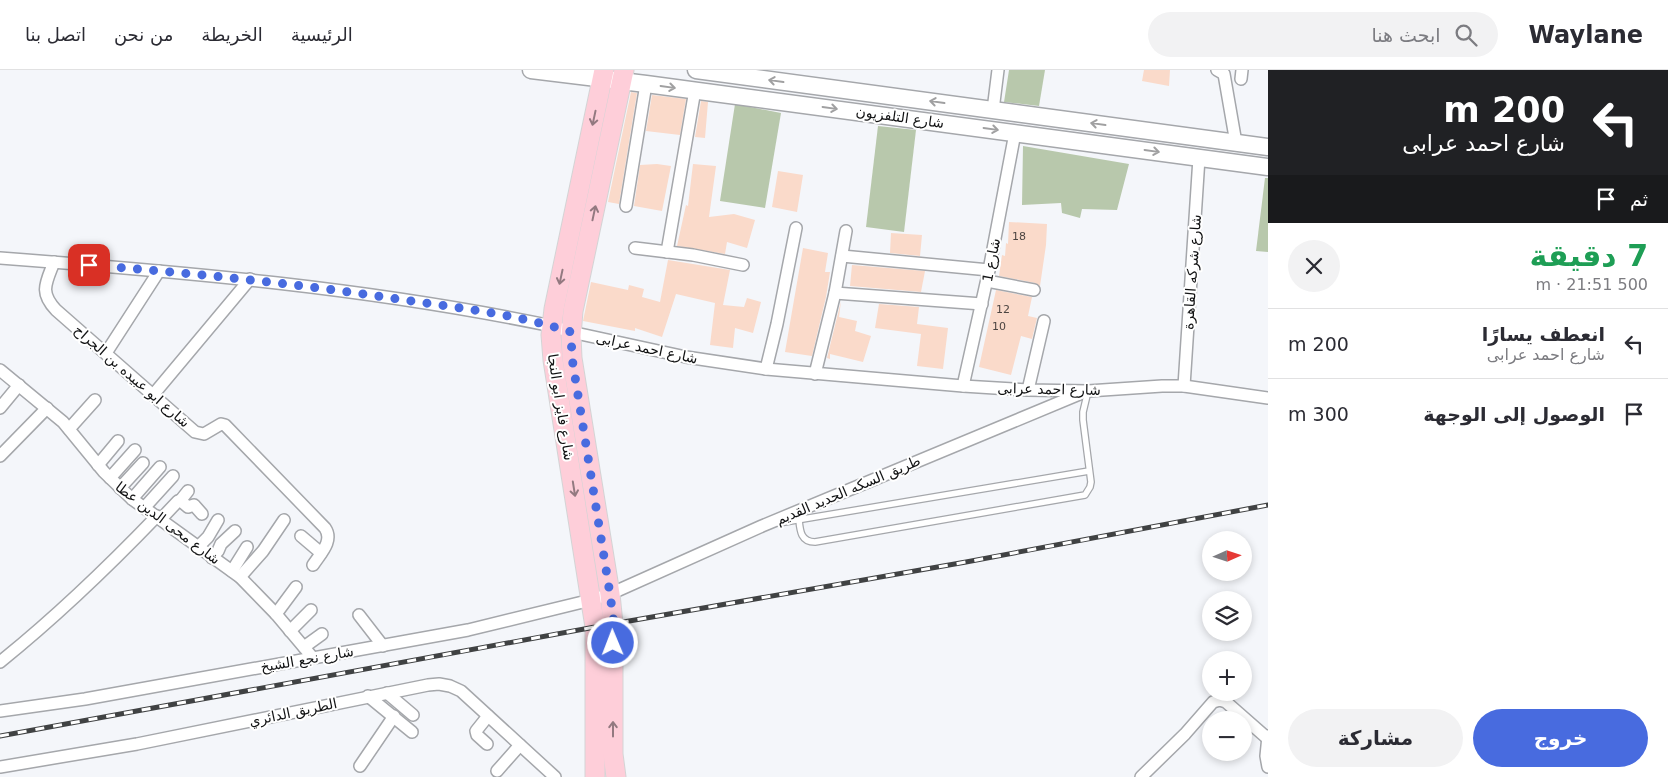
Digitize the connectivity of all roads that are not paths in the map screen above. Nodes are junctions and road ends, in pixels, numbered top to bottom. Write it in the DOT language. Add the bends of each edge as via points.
graph roads {
  1 [pos="531,70"];
  2 [pos="696,70"];
  3 [pos="998,70"];
  4 [pos="1217,70"];
  5 [pos="604,74"];
  6 [pos="623,75"];
  7 [pos="646,84"];
  8 [pos="694,90"];
  9 [pos="993,110"];
  10 [pos="1016,133"];
  11 [pos="1236,143"];
  12 [pos="1268,147"];
  13 [pos="1199,158"];
  14 [pos="1268,167"];
  15 [pos="626,206"];
  16 [pos="796,228"];
  17 [pos="846,232"];
  18 [pos="635,248"];
  19 [pos="667,252"];
  20 [pos="842,256"];
  21 [pos="0,258"];
  22 [pos="54,262"];
  23 [pos="743,265"];
  24 [pos="159,270"];
  25 [pos="988,276"];
  26 [pos="250,279"];
  27 [pos="1034,290"];
  28 [pos="835,293"];
  29 [pos="982,304"];
  30 [pos="1044,321"];
  31 [pos="552,326"];
  32 [pos="571,332"];
  33 [pos="106,353"];
  34 [pos="766,369"];
  35 [pos="0,370"];
  36 [pos="815,374"];
  37 [pos="19,385"];
  38 [pos="963,386"];
  39 [pos="1184,386"];
  40 [pos="1028,390"];
  41 [pos="1088,391"];
  42 [pos="153,395"];
  43 [pos="1268,398"];
  44 [pos="95,400"];
  45 [pos="0,408"];
  46 [pos="47,408"];
  47 [pos="69,429"];
  48 [pos="118,441"];
  49 [pos="134,450"];
  50 [pos="0,456"];
  51 [pos="143,463"];
  52 [pos="98,465"];
  53 [pos="160,467"];
  54 [pos="1089,471"];
  55 [pos="173,476"];
  56 [pos="110,478"];
  57 [pos="120,488"];
  58 [pos="188,491"];
  59 [pos="132,499"];
  60 [pos="180,501"];
  61 [pos="144,508"];
  62 [pos="202,514"];
  63 [pos="159,518"];
  64 [pos="218,520"];
  65 [pos="284,520"];
  66 [pos="799,520"];
  67 [pos="762,526"];
  68 [pos="235,531"];
  69 [pos="301,536"];
  70 [pos="198,547"];
  71 [pos="247,547"];
  72 [pos="321,553"];
  73 [pos="212,558"];
  74 [pos="313,565"];
  75 [pos="236,574"];
  76 [pos="296,586"];
  77 [pos="610,594"];
  78 [pos="591,600"];
  79 [pos="311,610"];
  80 [pos="276,614"];
  81 [pos="359,614"];
  82 [pos="604,626"];
  83 [pos="290,631"];
  84 [pos="322,634"];
  85 [pos="383,646"];
  86 [pos="304,647"];
  87 [pos="313,658"];
  88 [pos="0,662"];
  89 [pos="387,693"];
  90 [pos="368,696"];
  91 [pos="0,711"];
  92 [pos="413,715"];
  93 [pos="394,716"];
  94 [pos="488,716"];
  95 [pos="412,732"];
  96 [pos="1268,737"];
  97 [pos="487,744"];
  98 [pos="520,745"];
  99 [pos="360,766"];
  100 [pos="0,767"];
  101 [pos="1268,767"];
  102 [pos="497,771"];
  103 [pos="555,777"];
  104 [pos="595,777"];
  105 [pos="616,777"];
  106 [pos="1141,777"];
  1 -- 5 [label="main road, شارع التلفزيون"];
  9 -- 2 [label="main road, شارع التلفزيون, one-way"];
  3 -- 9 [label="street"];
  4 -- 11 [label="street" via="1224,74"];
  5 -- 6 [label="main road, شارع التلفزيون"];
  5 -- 31 [label="main road, شارع فايز ابو النجا, one-way"];
  6 -- 7 [label="main road, شارع التلفزيون"];
  32 -- 6 [label="main road, شارع فايز ابو النجا, one-way"];
  7 -- 8 [label="main road, شارع التلفزيون, one-way"];
  7 -- 15 [label="street"];
  8 -- 10 [label="main road, شارع التلفزيون, one-way"];
  8 -- 19 [label="street"];
  11 -- 9 [label="main road, شارع التلفزيون, one-way"];
  10 -- 13 [label="main road, شارع التلفزيون, one-way"];
  10 -- 25 [label="street, شارع 1"];
  11 -- 12 [label="main road, شارع التلفزيون"];
  13 -- 14 [label="main road, شارع التلفزيون"];
  13 -- 39 [label="street, شارع شركه القاهرة"];
  16 -- 34 [label="street"];
  17 -- 20 [label="street"];
  18 -- 19 [label="street"];
  19 -- 23 [label="street"];
  20 -- 25 [label="street"];
  20 -- 28 [label="street"];
  21 -- 22 [label="street, شارع احمد عرابى"];
  22 -- 24 [label="street, شارع احمد عرابى"];
  22 -- 33 [label="street, شارع ابو عبيده بن الجراح" via="45,289 48,301"];
  24 -- 26 [label="street, شارع احمد عرابى"];
  24 -- 33 [label="street"];
  25 -- 27 [label="street"];
  25 -- 29 [label="street, شارع 1"];
  26 -- 31 [label="street, شارع احمد عرابى" via="423,302"];
  26 -- 42 [label="street"];
  28 -- 29 [label="street"];
  28 -- 36 [label="street"];
  29 -- 38 [label="street, شارع 1"];
  30 -- 40 [label="street"];
  31 -- 32 [label="street, شارع احمد عرابى"];
  31 -- 78 [label="main road, شارع فايز ابو النجا, one-way" via="553,360"];
  32 -- 34 [label="street, شارع احمد عرابى" via="686,358"];
  32 -- 77 [label="main road, شارع فايز ابو النجا" via="572,358"];
  33 -- 42 [label="street, شارع ابو عبيده بن الجراح"];
  34 -- 36 [label="street, شارع احمد عرابى"];
  35 -- 37 [label="street, شارع محى الدين عطا"];
  36 -- 38 [label="street, شارع احمد عرابى"];
  37 -- 45 [label="street"];
  37 -- 46 [label="street, شارع محى الدين عطا"];
  38 -- 40 [label="street, شارع احمد عرابى"];
  39 -- 41 [label="street, شارع احمد عرابى"];
  39 -- 43 [label="street, شارع احمد عرابى"];
  40 -- 41 [label="street, شارع احمد عرابى"];
  41 -- 54 [label="lane" via="1083,420"];
  41 -- 67 [label="street, طريق السكه الحديد القديم"];
  42 -- 72 [label="street, شارع ابو عبيده بن الجراح" via="199,434 225,425 325,528 328,541"];
  44 -- 47 [label="street"];
  46 -- 47 [label="street, شارع محى الدين عطا"];
  46 -- 50 [label="street"];
  47 -- 52 [label="street, شارع محى الدين عطا"];
  48 -- 52 [label="street"];
  49 -- 56 [label="street"];
  51 -- 57 [label="street"];
  52 -- 56 [label="street, شارع محى الدين عطا"];
  53 -- 59 [label="street"];
  54 -- 66 [label="lane"];
  54 -- 66 [label="lane" via="1090,487 1081,497 815,542 802,537"];
  55 -- 61 [label="street"];
  56 -- 57 [label="street, شارع محى الدين عطا"];
  57 -- 59 [label="street, شارع محى الدين عطا"];
  58 -- 60 [label="street"];
  59 -- 61 [label="street, شارع محى الدين عطا"];
  60 -- 62 [label="street" via="187,507 194,505"];
  60 -- 63 [label="street"];
  61 -- 63 [label="street, شارع محى الدين عطا"];
  63 -- 70 [label="street, شارع محى الدين عطا"];
  63 -- 88 [label="street"];
  64 -- 70 [label="street"];
  65 -- 75 [label="street" via="273,527 259,556"];
  66 -- 67 [label="lane"];
  67 -- 77 [label="street, طريق السكه الحديد القديم"];
  68 -- 73 [label="street"];
  69 -- 72 [label="street"];
  70 -- 73 [label="street, شارع محى الدين عطا"];
  71 -- 75 [label="street"];
  72 -- 74 [label="street, شارع ابو عبيده بن الجراح"];
  73 -- 75 [label="street, شارع محى الدين عطا"];
  75 -- 80 [label="street, شارع محى الدين عطا"];
  76 -- 80 [label="street"];
  77 -- 78 [label="street, شارع نجع الشيخ"];
  77 -- 82 [label="main road, شارع فايز ابو النجا"];
  78 -- 82 [label="main road, شارع فايز ابو النجا"];
  78 -- 85 [label="street, شارع نجع الشيخ" via="504,622"];
  79 -- 83 [label="street"];
  80 -- 83 [label="street, شارع محى الدين عطا"];
  81 -- 85 [label="street"];
  82 -- 104 [label="main road"];
  105 -- 82 [label="main road, one-way"];
  83 -- 86 [label="street, شارع محى الدين عطا"];
  84 -- 86 [label="street"];
  85 -- 87 [label="street, شارع نجع الشيخ"];
  86 -- 87 [label="street, شارع محى الدين عطا"];
  87 -- 91 [label="street, شارع نجع الشيخ"];
  89 -- 90 [label="street, الطريق الدائري"];
  89 -- 92 [label="street"];
  89 -- 94 [label="street, الطريق الدائري" via="428,685 450,686 461,691"];
  90 -- 93 [label="street"];
  90 -- 100 [label="street, الطريق الدائري" via="137,744"];
  93 -- 95 [label="street"];
  93 -- 99 [label="street"];
  94 -- 97 [label="street" via="476,730"];
  94 -- 98 [label="street, الطريق الدائري"];
  96 -- 101 [label="street"];
  96 -- 106 [label="street" via="1226,702 1213,702"];
  98 -- 102 [label="street"];
  98 -- 103 [label="street, الطريق الدائري"];
}
